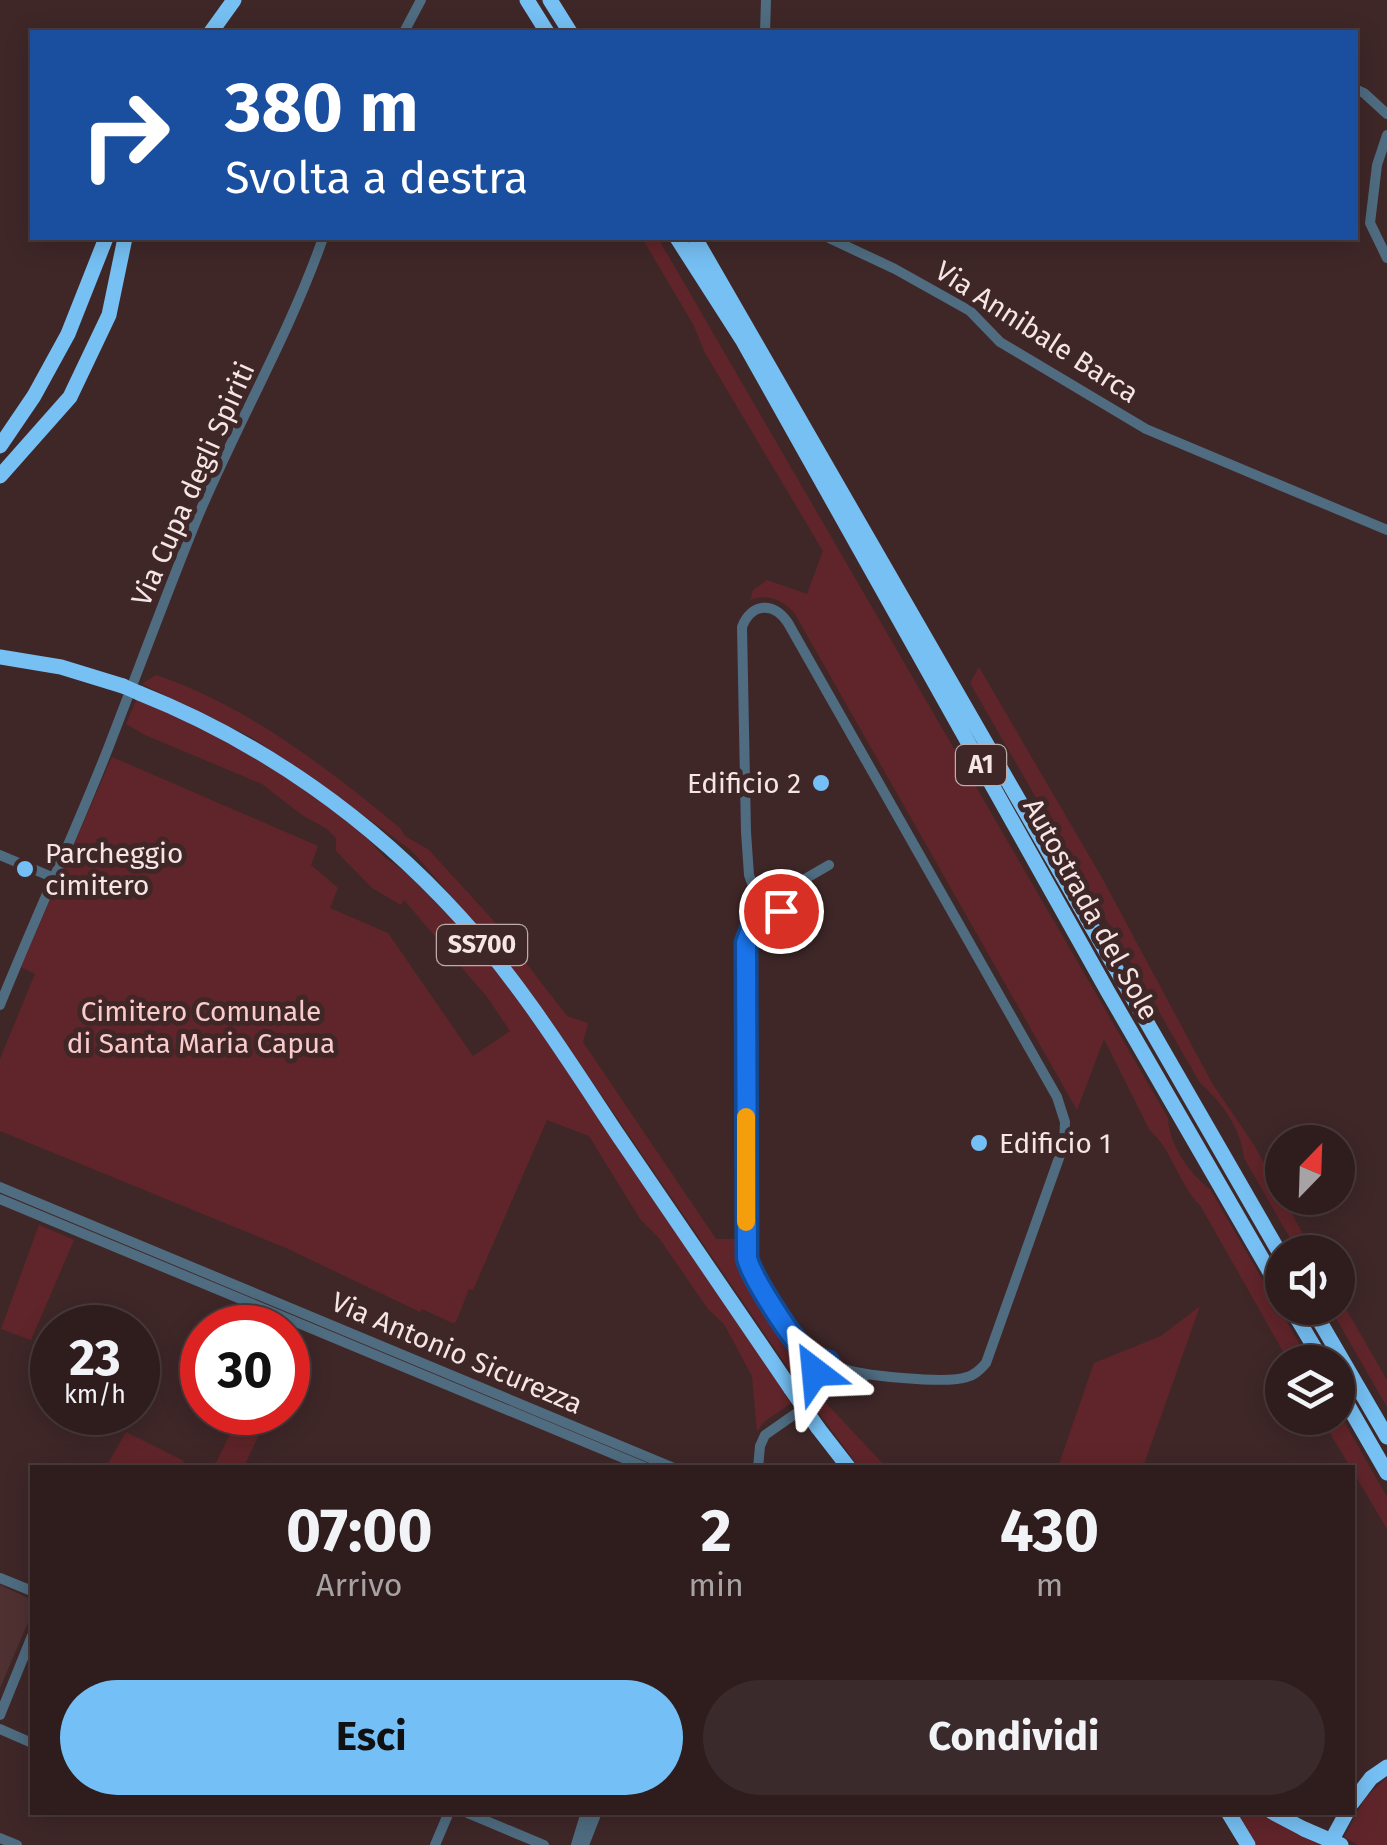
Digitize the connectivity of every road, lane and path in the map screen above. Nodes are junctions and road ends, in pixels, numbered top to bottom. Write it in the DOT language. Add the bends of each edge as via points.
graph roads {
  1 [pos="234,0"];
  2 [pos="244,0"];
  3 [pos="422,0"];
  4 [pos="525,0"];
  5 [pos="550,0"];
  6 [pos="766,0"];
  7 [pos="543,25"];
  8 [pos="212,30"];
  9 [pos="223,30"];
  10 [pos="405,30"];
  11 [pos="569,30"];
  12 [pos="765,30"];
  13 [pos="1358,90"];
  14 [pos="1387,114"];
  15 [pos="1387,135"];
  16 [pos="105,240"];
  17 [pos="125,240"];
  18 [pos="322,240"];
  19 [pos="678,240"];
  20 [pos="697,240"];
  21 [pos="833,240"];
  22 [pos="1387,258"];
  23 [pos="0,446"];
  24 [pos="0,476"];
  25 [pos="1387,530"];
  26 [pos="0,656"];
  27 [pos="0,855"];
  28 [pos="829,865"];
  29 [pos="52,877"];
  30 [pos="754,890"];
  31 [pos="779,894"];
  32 [pos="755,919"];
  33 [pos="0,1004"];
  34 [pos="0,1187"];
  35 [pos="0,1199"];
  36 [pos="1270,1235"];
  37 [pos="1265,1264"];
  38 [pos="1322,1325"];
  39 [pos="802,1349"];
  40 [pos="833,1364"];
  41 [pos="871,1375"];
  42 [pos="816,1379"];
  43 [pos="834,1387"];
  44 [pos="809,1403"];
  45 [pos="1355,1417"];
  46 [pos="1387,1437"];
  47 [pos="640,1465"];
  48 [pos="667,1465"];
  49 [pos="758,1465"];
  50 [pos="847,1465"];
  51 [pos="1387,1473"];
  52 [pos="0,1578"];
  53 [pos="30,1590"];
  54 [pos="30,1641"];
  55 [pos="0,1715"];
  56 [pos="0,1730"];
  57 [pos="30,1743"];
  58 [pos="1387,1767"];
  59 [pos="1355,1799"];
  60 [pos="448,1815"];
  61 [pos="473,1815"];
  62 [pos="585,1815"];
  63 [pos="596,1815"];
  64 [pos="1230,1815"];
  65 [pos="1277,1815"];
  66 [pos="1345,1815"];
  67 [pos="1304,1830"];
  68 [pos="0,1838"];
  69 [pos="17,1845"];
  70 [pos="435,1845"];
  71 [pos="544,1845"];
  72 [pos="576,1845"];
  73 [pos="584,1845"];
  74 [pos="1248,1845"];
  75 [pos="1330,1845"];
  76 [pos="1341,1845"];
  1 -- 8 [label="highway"];
  2 -- 9 [label="highway"];
  3 -- 10 [label="street"];
  4 -- 7 [label="highway"];
  5 -- 11 [label="highway"];
  6 -- 12 [label="street"];
  13 -- 14 [label="street"];
  15 -- 22 [label="street" via="1370,223"];
  16 -- 23 [label="highway" via="68,334"];
  17 -- 24 [label="highway" via="109,315 70,396"];
  18 -- 29 [label="street, Via Cupa degli Spiriti" via="198,517"];
  19 -- 37 [label="highway, Autostrada del Sole / A1" via="743,341"];
  20 -- 36 [label="highway, Autostrada del Sole / A1"];
  21 -- 25 [label="street, Via Annibale Barca" via="970,311 1000,342 1146,428"];
  26 -- 50 [label="highway, SS700, bridge" via="122,686 210,725 350,813 420,875 552,1037"];
  27 -- 29 [label="street"];
  28 -- 31 [label="street"];
  29 -- 33 [label="street, Via Cupa degli Spiriti"];
  30 -- 31 [label="street" via="765,886"];
  30 -- 32 [label="street" via="746,904"];
  30 -- 41 [label="street" via="746,832 742,628 747,615 764,607 788,623 1058,1097 1065,1122 1064,1144 986,1363 959,1379"];
  31 -- 32 [label="street" via="778,916"];
  32 -- 39 [label="street" via="746,943 747,1258"];
  34 -- 48 [label="street, Via Antonio Sicurezza"];
  35 -- 47 [label="street, Via Antonio Sicurezza"];
  38 -- 46 [label="highway"];
  39 -- 40 [label="street"];
  39 -- 42 [label="street"];
  40 -- 41 [label="street"];
  40 -- 42 [label="street" via="817,1368"];
  40 -- 43 [label="street" via="842,1378"];
  41 -- 43 [label="street"];
  42 -- 43 [label="street" via="823,1388"];
  42 -- 44 [label="street"];
  43 -- 44 [label="street"];
  44 -- 49 [label="street" via="766,1435"];
  45 -- 51 [label="highway"];
  52 -- 53 [label="street"];
  54 -- 55 [label="street"];
  56 -- 57 [label="street"];
  58 -- 59 [label="highway"];
  60 -- 70 [label="street"];
  61 -- 71 [label="street"];
  62 -- 72 [label="street"];
  63 -- 73 [label="street"];
  64 -- 74 [label="highway"];
  65 -- 67 [label="highway"];
  66 -- 75 [label="highway"];
  67 -- 75 [label="highway, bridge"];
  67 -- 76 [label="highway, bridge"];
  68 -- 69 [label="street"];
}
